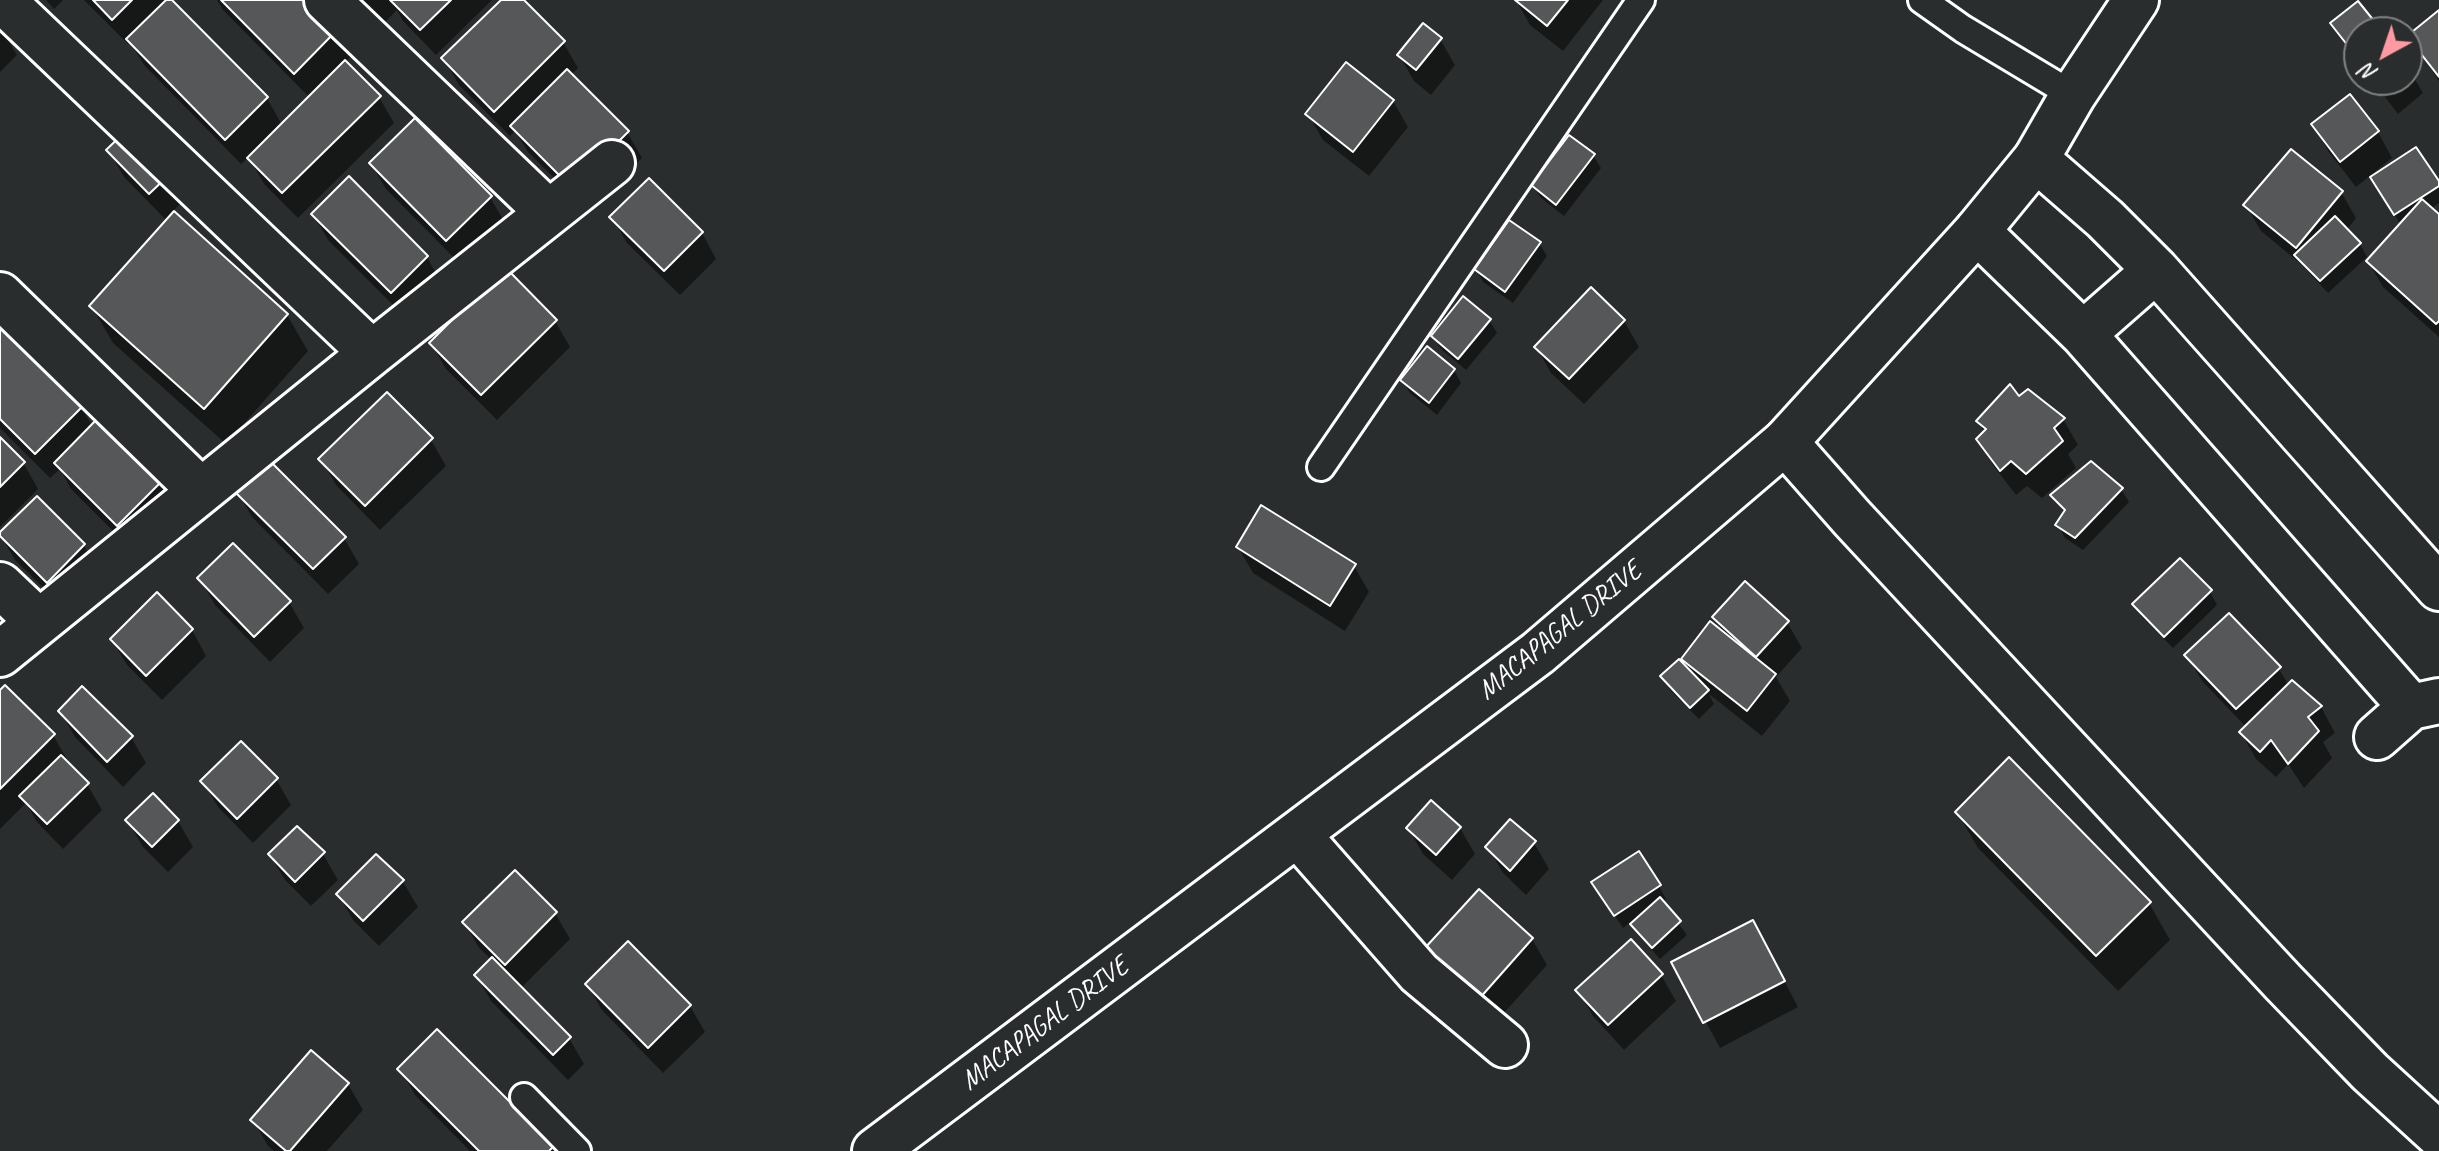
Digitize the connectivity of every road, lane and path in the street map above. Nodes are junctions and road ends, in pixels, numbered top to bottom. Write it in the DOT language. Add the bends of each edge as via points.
graph roads {
  1 [pos="2,0"];
  2 [pos="327,0"];
  3 [pos="1641,0"];
  4 [pos="1922,0"];
  5 [pos="2136,0"];
  6 [pos="2073,95"];
  7 [pos="2036,159"];
  8 [pos="612,163"];
  9 [pos="549,213"];
  10 [pos="1977,231"];
  11 [pos="2156,270"];
  12 [pos="0,295"];
  13 [pos="2083,334"];
  14 [pos="372,353"];
  15 [pos="1785,442"];
  16 [pos="1321,467"];
  17 [pos="201,491"];
  18 [pos="0,585"];
  19 [pos="2439,588"];
  20 [pos="39,622"];
  21 [pos="0,654"];
  22 [pos="2425,704"];
  23 [pos="2377,737"];
  24 [pos="1298,835"];
  25 [pos="1505,1045"];
  26 [pos="524,1097"];
  27 [pos="2439,1135"];
  28 [pos="577,1151"];
  29 [pos="875,1151"];
  1 -- 14 [label="street"];
  2 -- 9 [label="street"];
  3 -- 16 [label="lane"];
  4 -- 6 [label="lane"];
  5 -- 6 [label="street, MACAPAGAL DRIVE"];
  6 -- 7 [label="street, MACAPAGAL DRIVE"];
  7 -- 10 [label="street, MACAPAGAL DRIVE"];
  7 -- 11 [label="street"];
  8 -- 9 [label="street"];
  9 -- 14 [label="street"];
  10 -- 13 [label="street"];
  10 -- 15 [label="street, MACAPAGAL DRIVE"];
  11 -- 13 [label="street"];
  11 -- 19 [label="street"];
  12 -- 17 [label="street"];
  13 -- 22 [label="street"];
  14 -- 17 [label="street"];
  15 -- 24 [label="street, MACAPAGAL DRIVE" via="1538,653"];
  15 -- 27 [label="street" via="2283,982"];
  17 -- 20 [label="street"];
  18 -- 20 [label="street"];
  20 -- 21 [label="street"];
  22 -- 23 [label="street"];
  24 -- 25 [label="street" via="1419,973"];
  24 -- 29 [label="street, MACAPAGAL DRIVE"];
  26 -- 28 [label="lane"];
}
